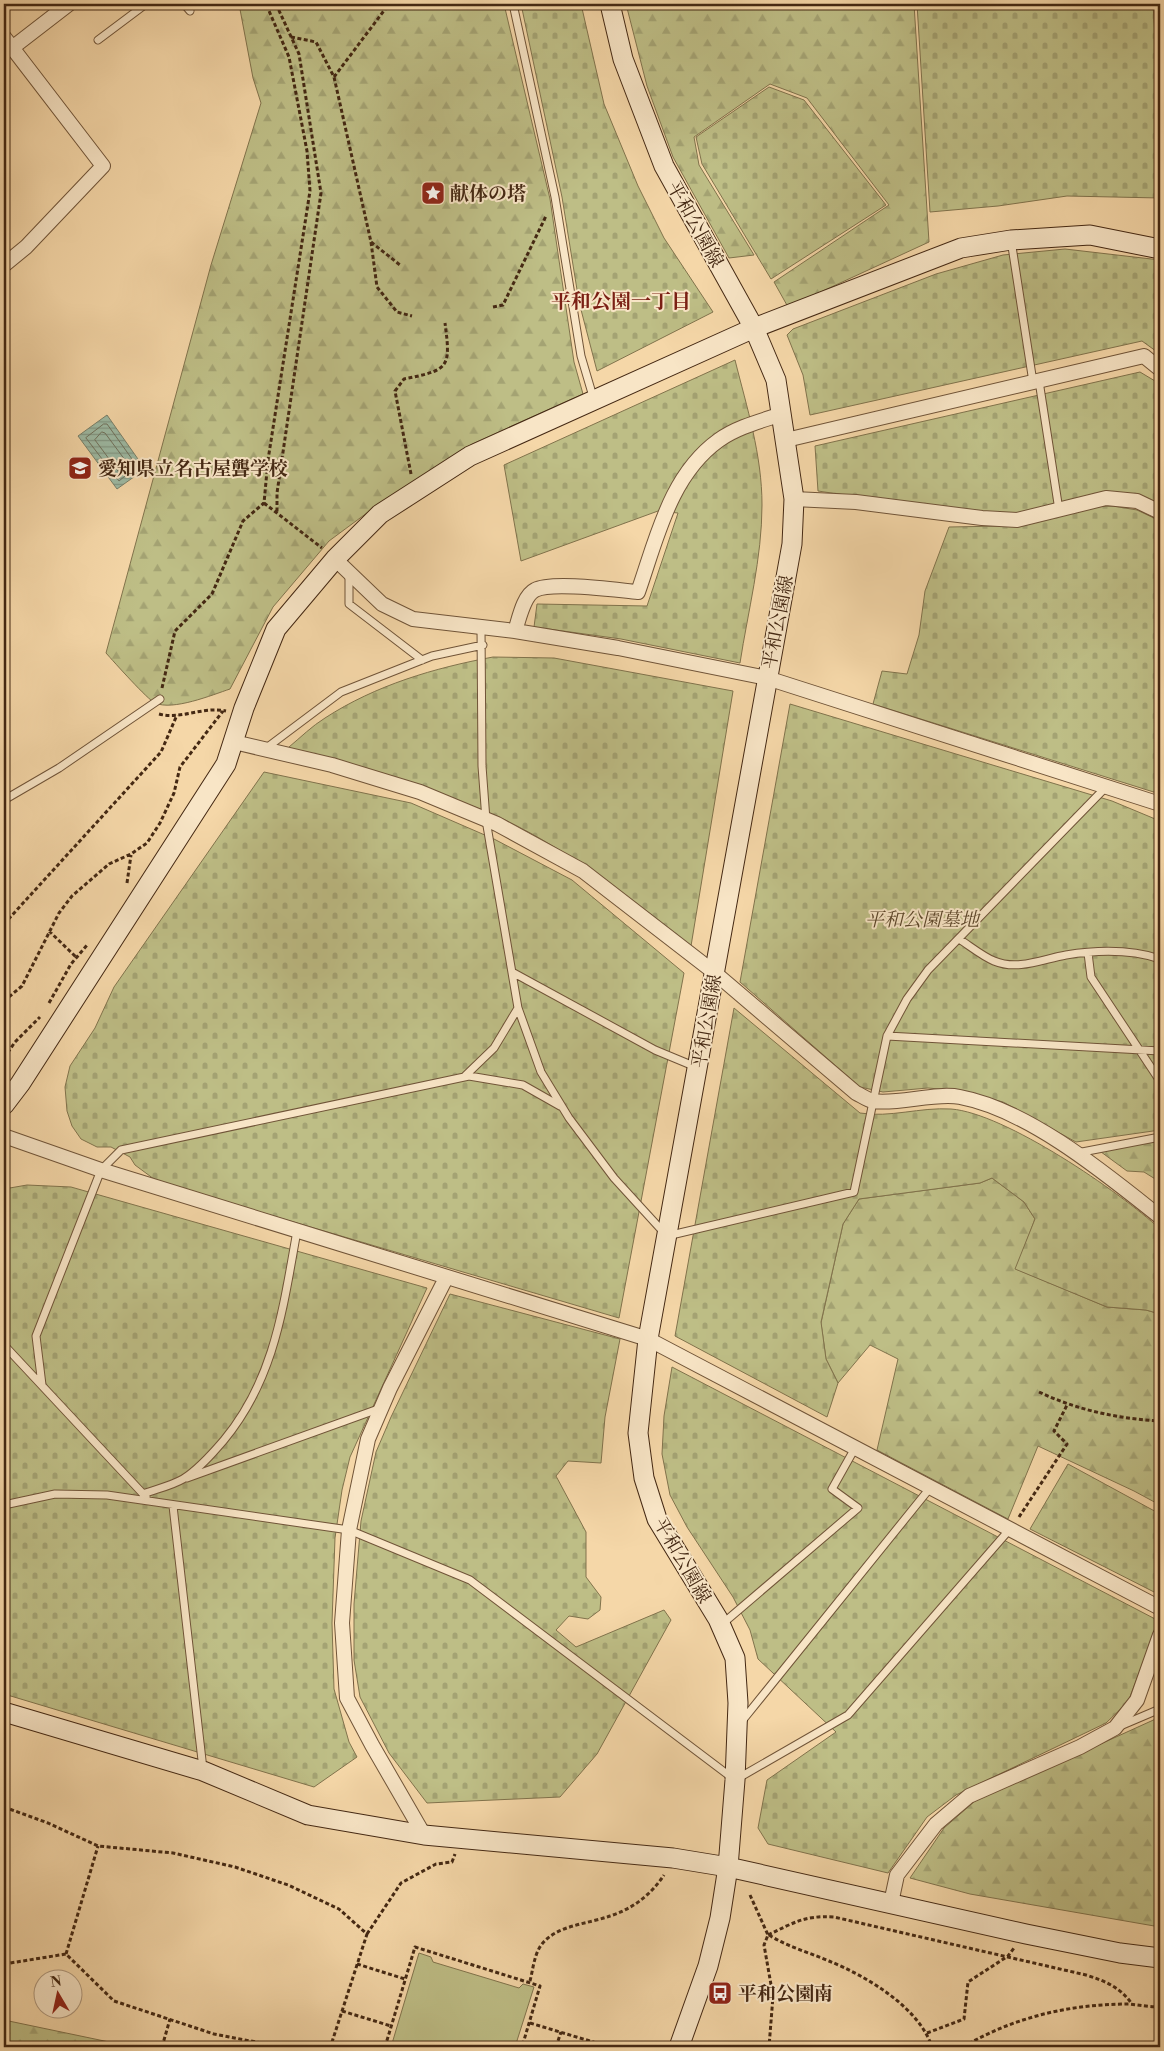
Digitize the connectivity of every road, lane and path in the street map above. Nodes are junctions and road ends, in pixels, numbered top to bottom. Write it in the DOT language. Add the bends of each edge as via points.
graph roads {
  1 [pos="69,4"];
  2 [pos="131,4"];
  3 [pos="146,4"];
  4 [pos="184,4"];
  5 [pos="266,4"];
  6 [pos="276,4"];
  7 [pos="389,4"];
  8 [pos="513,4"];
  9 [pos="610,4"];
  10 [pos="136,11"];
  11 [pos="190,11"];
  12 [pos="291,37"];
  13 [pos="98,40"];
  14 [pos="8,42"];
  15 [pos="334,77"];
  16 [pos="555,197"];
  17 [pos="1011,240"];
  18 [pos="370,242"];
  19 [pos="1160,249"];
  20 [pos="4,265"];
  21 [pos="400,265"];
  22 [pos="493,307"];
  23 [pos="412,316"];
  24 [pos="445,323"];
  25 [pos="754,328"];
  26 [pos="1160,369"];
  27 [pos="1036,381"];
  28 [pos="594,400"];
  29 [pos="782,414"];
  30 [pos="786,440"];
  31 [pos="414,492"];
  32 [pos="794,500"];
  33 [pos="264,503"];
  34 [pos="1060,510"];
  35 [pos="277,512"];
  36 [pos="1160,512"];
  37 [pos="335,559"];
  38 [pos="350,572"];
  39 [pos="481,628"];
  40 [pos="515,631"];
  41 [pos="483,645"];
  42 [pos="422,660"];
  43 [pos="767,678"];
  44 [pos="160,699"];
  45 [pos="177,716"];
  46 [pos="234,742"];
  47 [pos="264,750"];
  48 [pos="1107,786"];
  49 [pos="4,800"];
  50 [pos="1160,804"];
  51 [pos="486,820"];
  52 [pos="131,854"];
  53 [pos="126,888"];
  54 [pos="4,924"];
  55 [pos="49,932"];
  56 [pos="959,939"];
  57 [pos="88,943"];
  58 [pos="1088,953"];
  59 [pos="76,957"];
  60 [pos="1160,959"];
  61 [pos="512,972"];
  62 [pos="715,973"];
  63 [pos="4,1001"];
  64 [pos="48,1006"];
  65 [pos="518,1008"];
  66 [pos="44,1012"];
  67 [pos="887,1036"];
  68 [pos="1140,1050"];
  69 [pos="1160,1051"];
  70 [pos="4,1058"];
  71 [pos="698,1068"];
  72 [pos="464,1077"];
  73 [pos="1160,1081"];
  74 [pos="872,1101"];
  75 [pos="4,1106"];
  76 [pos="562,1107"];
  77 [pos="4,1136"];
  78 [pos="1160,1137"];
  79 [pos="1077,1153"];
  80 [pos="101,1170"];
  81 [pos="1160,1217"];
  82 [pos="296,1231"];
  83 [pos="667,1236"];
  84 [pos="446,1278"];
  85 [pos="648,1338"];
  86 [pos="4,1345"];
  87 [pos="42,1385"];
  88 [pos="1040,1392"];
  89 [pos="1067,1405"];
  90 [pos="382,1408"];
  91 [pos="1160,1421"];
  92 [pos="855,1448"];
  93 [pos="182,1480"];
  94 [pos="930,1488"];
  95 [pos="143,1494"];
  96 [pos="151,1502"];
  97 [pos="4,1505"];
  98 [pos="173,1506"];
  99 [pos="1010,1529"];
  100 [pos="349,1530"];
  101 [pos="1160,1608"];
  102 [pos="721,1625"];
  103 [pos="1160,1635"];
  104 [pos="1160,1709"];
  105 [pos="4,1712"];
  106 [pos="737,1727"];
  107 [pos="1115,1728"];
  108 [pos="204,1771"];
  109 [pos="735,1780"];
  110 [pos="4,1807"];
  111 [pos="424,1835"];
  112 [pos="460,1838"];
  113 [pos="98,1846"];
  114 [pos="666,1857"];
  115 [pos="728,1867"];
  116 [pos="750,1895"];
  117 [pos="892,1903"];
  118 [pos="368,1934"];
  119 [pos="1026,1934"];
  120 [pos="768,1935"];
  121 [pos="66,1954"];
  122 [pos="1008,1956"];
  123 [pos="1160,1958"];
  124 [pos="4,1964"];
  125 [pos="358,1964"];
  126 [pos="405,1980"];
  127 [pos="530,1981"];
  128 [pos="1132,2004"];
  129 [pos="1160,2008"];
  130 [pos="342,2012"];
  131 [pos="170,2019"];
  132 [pos="530,2023"];
  133 [pos="392,2026"];
  134 [pos="561,2032"];
  135 [pos="928,2033"];
  136 [pos="588,2040"];
  137 [pos="162,2047"];
  138 [pos="282,2047"];
  139 [pos="316,2047"];
  140 [pos="385,2047"];
  141 [pos="522,2047"];
  142 [pos="556,2047"];
  143 [pos="586,2047"];
  144 [pos="610,2047"];
  145 [pos="679,2047"];
  146 [pos="770,2047"];
  147 [pos="932,2047"];
  148 [pos="962,2047"];
  1 -- 14 [label="street"];
  2 -- 10 [label="lane"];
  3 -- 10 [label="lane"];
  4 -- 11 [label="lane"];
  5 -- 33 [label="path" via="289,57 310,191"];
  6 -- 12 [label="path"];
  7 -- 15 [label="path"];
  8 -- 16 [label="lane"];
  9 -- 25 [label="street, 平和公園線" via="623,60 664,166"];
  10 -- 13 [label="lane"];
  12 -- 15 [label="path" via="316,42"];
  12 -- 35 [label="path" via="299,54 321,193 277,493"];
  14 -- 20 [label="street" via="103,166 26,247"];
  15 -- 18 [label="path"];
  16 -- 22 [label="path" via="503,305"];
  16 -- 28 [label="lane" via="581,356"];
  17 -- 19 [label="street" via="1090,235"];
  17 -- 25 [label="street" via="961,248"];
  17 -- 27 [label="lane"];
  18 -- 21 [label="path"];
  18 -- 23 [label="path" via="377,287 397,312"];
  24 -- 31 [label="path" via="449,351 446,364 434,373 404,379 395,391"];
  25 -- 28 [label="street"];
  25 -- 29 [label="street, 平和公園線" via="776,380"];
  26 -- 27 [label="street" via="1144,356"];
  27 -- 30 [label="street"];
  27 -- 34 [label="lane"];
  28 -- 31 [label="street" via="470,456"];
  29 -- 30 [label="street, 平和公園線"];
  29 -- 40 [label="street" via="720,439 698,456 679,483 638,592 552,586 534,590 527,599"];
  30 -- 32 [label="street, 平和公園線"];
  31 -- 37 [label="street" via="380,514"];
  32 -- 34 [label="street" via="856,502 1017,520"];
  32 -- 43 [label="street, 平和公園線" via="792,544"];
  33 -- 35 [label="path"];
  33 -- 44 [label="path" via="243,521 212,594 175,631"];
  34 -- 36 [label="street" via="1106,498 1137,501"];
  35 -- 37 [label="path"];
  37 -- 38 [label="street"];
  37 -- 46 [label="street" via="276,629"];
  38 -- 39 [label="street" via="382,604 413,619"];
  38 -- 42 [label="lane" via="349,604"];
  39 -- 40 [label="street"];
  39 -- 41 [label="lane"];
  40 -- 43 [label="street"];
  41 -- 42 [label="lane"];
  41 -- 51 [label="lane" via="482,766"];
  42 -- 47 [label="lane" via="341,692"];
  43 -- 48 [label="street"];
  43 -- 62 [label="street, 平和公園線"];
  44 -- 45 [label="path" via="154,713"];
  44 -- 49 [label="lane" via="59,768"];
  45 -- 52 [label="path" via="208,709 223,710 180,767 174,793 160,823 147,842"];
  45 -- 54 [label="path" via="161,752"];
  46 -- 47 [label="street"];
  46 -- 75 [label="street" via="226,764 193,818"];
  47 -- 51 [label="street" via="332,765 420,792"];
  48 -- 50 [label="street"];
  48 -- 56 [label="lane"];
  51 -- 61 [label="lane"];
  51 -- 62 [label="street" via="583,871"];
  52 -- 53 [label="path"];
  52 -- 55 [label="path" via="109,864 72,896"];
  55 -- 59 [label="path"];
  55 -- 63 [label="path" via="22,986"];
  56 -- 58 [label="lane" via="995,962 1018,965"];
  56 -- 67 [label="lane" via="922,977 906,999"];
  57 -- 59 [label="path"];
  58 -- 60 [label="lane" via="1116,951"];
  58 -- 68 [label="lane" via="1091,977"];
  59 -- 64 [label="path"];
  61 -- 65 [label="lane"];
  61 -- 71 [label="lane" via="655,1050"];
  62 -- 71 [label="street, 平和公園線"];
  62 -- 74 [label="street" via="856,1093"];
  65 -- 72 [label="lane" via="494,1048"];
  65 -- 76 [label="lane" via="541,1072"];
  66 -- 70 [label="path"];
  67 -- 68 [label="lane"];
  67 -- 74 [label="lane"];
  68 -- 69 [label="lane"];
  68 -- 73 [label="lane"];
  71 -- 83 [label="street, 平和公園線"];
  72 -- 76 [label="lane" via="523,1085"];
  72 -- 80 [label="lane" via="121,1150"];
  74 -- 79 [label="street" via="958,1096 990,1105"];
  74 -- 83 [label="lane" via="854,1192"];
  76 -- 83 [label="lane" via="614,1178"];
  77 -- 80 [label="street"];
  78 -- 79 [label="lane"];
  79 -- 81 [label="street"];
  80 -- 82 [label="street"];
  80 -- 87 [label="lane" via="36,1336"];
  82 -- 84 [label="street"];
  82 -- 93 [label="lane" via="278,1331 265,1374 241,1419 213,1453"];
  83 -- 85 [label="street, 平和公園線"];
  84 -- 85 [label="street"];
  84 -- 90 [label="street"];
  85 -- 92 [label="street"];
  85 -- 102 [label="street, 平和公園線" via="638,1433 644,1478 657,1520"];
  86 -- 87 [label="lane"];
  87 -- 95 [label="lane"];
  88 -- 89 [label="path"];
  89 -- 91 [label="path" via="1133,1420"];
  89 -- 99 [label="path" via="1054,1432 1066,1444"];
  90 -- 93 [label="lane"];
  90 -- 100 [label="street" via="368,1439"];
  92 -- 94 [label="street"];
  92 -- 102 [label="lane" via="832,1489 858,1508"];
  93 -- 95 [label="lane"];
  94 -- 99 [label="street"];
  94 -- 106 [label="lane"];
  95 -- 96 [label="lane"];
  96 -- 97 [label="lane" via="106,1495 55,1494"];
  96 -- 98 [label="lane"];
  98 -- 100 [label="lane"];
  98 -- 108 [label="lane"];
  99 -- 101 [label="street"];
  99 -- 109 [label="lane" via="848,1716"];
  100 -- 109 [label="lane" via="470,1580"];
  100 -- 111 [label="street" via="342,1623 347,1698"];
  102 -- 106 [label="street, 平和公園線" via="735,1658"];
  103 -- 107 [label="street" via="1137,1700"];
  104 -- 107 [label="lane"];
  105 -- 108 [label="street"];
  106 -- 109 [label="street, 平和公園線"];
  107 -- 117 [label="street" via="969,1796 936,1824 897,1875"];
  108 -- 111 [label="street" via="308,1815"];
  109 -- 115 [label="street, 平和公園線"];
  110 -- 113 [label="path"];
  111 -- 112 [label="street"];
  112 -- 114 [label="street"];
  112 -- 118 [label="path" via="452,1862 436,1864 401,1883"];
  113 -- 118 [label="path" via="173,1853 235,1867 288,1885 339,1908"];
  113 -- 121 [label="path"];
  114 -- 115 [label="street"];
  114 -- 127 [label="path" via="665,1874 655,1890 638,1902 610,1916 560,1932 542,1944"];
  115 -- 117 [label="street"];
  115 -- 145 [label="street, 平和公園線" via="708,1966"];
  116 -- 120 [label="path"];
  117 -- 119 [label="street"];
  118 -- 125 [label="path"];
  119 -- 122 [label="path"];
  119 -- 123 [label="street"];
  120 -- 122 [label="path" via="803,1918 834,1917"];
  120 -- 135 [label="path" via="784,1945 856,1973 902,2004"];
  120 -- 146 [label="path" via="764,1945 773,1996"];
  121 -- 124 [label="path"];
  121 -- 131 [label="path" via="114,2001"];
  122 -- 128 [label="path" via="1105,1981 1123,1992"];
  122 -- 135 [label="path" via="968,1982 964,2019"];
  125 -- 126 [label="path"];
  125 -- 130 [label="path"];
  126 -- 127 [label="path" via="415,1948"];
  126 -- 133 [label="path"];
  127 -- 132 [label="path" via="540,1986"];
  128 -- 129 [label="path"];
  128 -- 148 [label="path" via="1038,2014 989,2032"];
  130 -- 133 [label="path"];
  130 -- 139 [label="path" via="332,2042"];
  131 -- 137 [label="path"];
  131 -- 138 [label="path" via="214,2034"];
  132 -- 134 [label="path"];
  132 -- 141 [label="path"];
  133 -- 140 [label="path"];
  134 -- 136 [label="path"];
  134 -- 142 [label="path"];
  135 -- 147 [label="path"];
  136 -- 143 [label="path"];
  136 -- 144 [label="path"];
}
